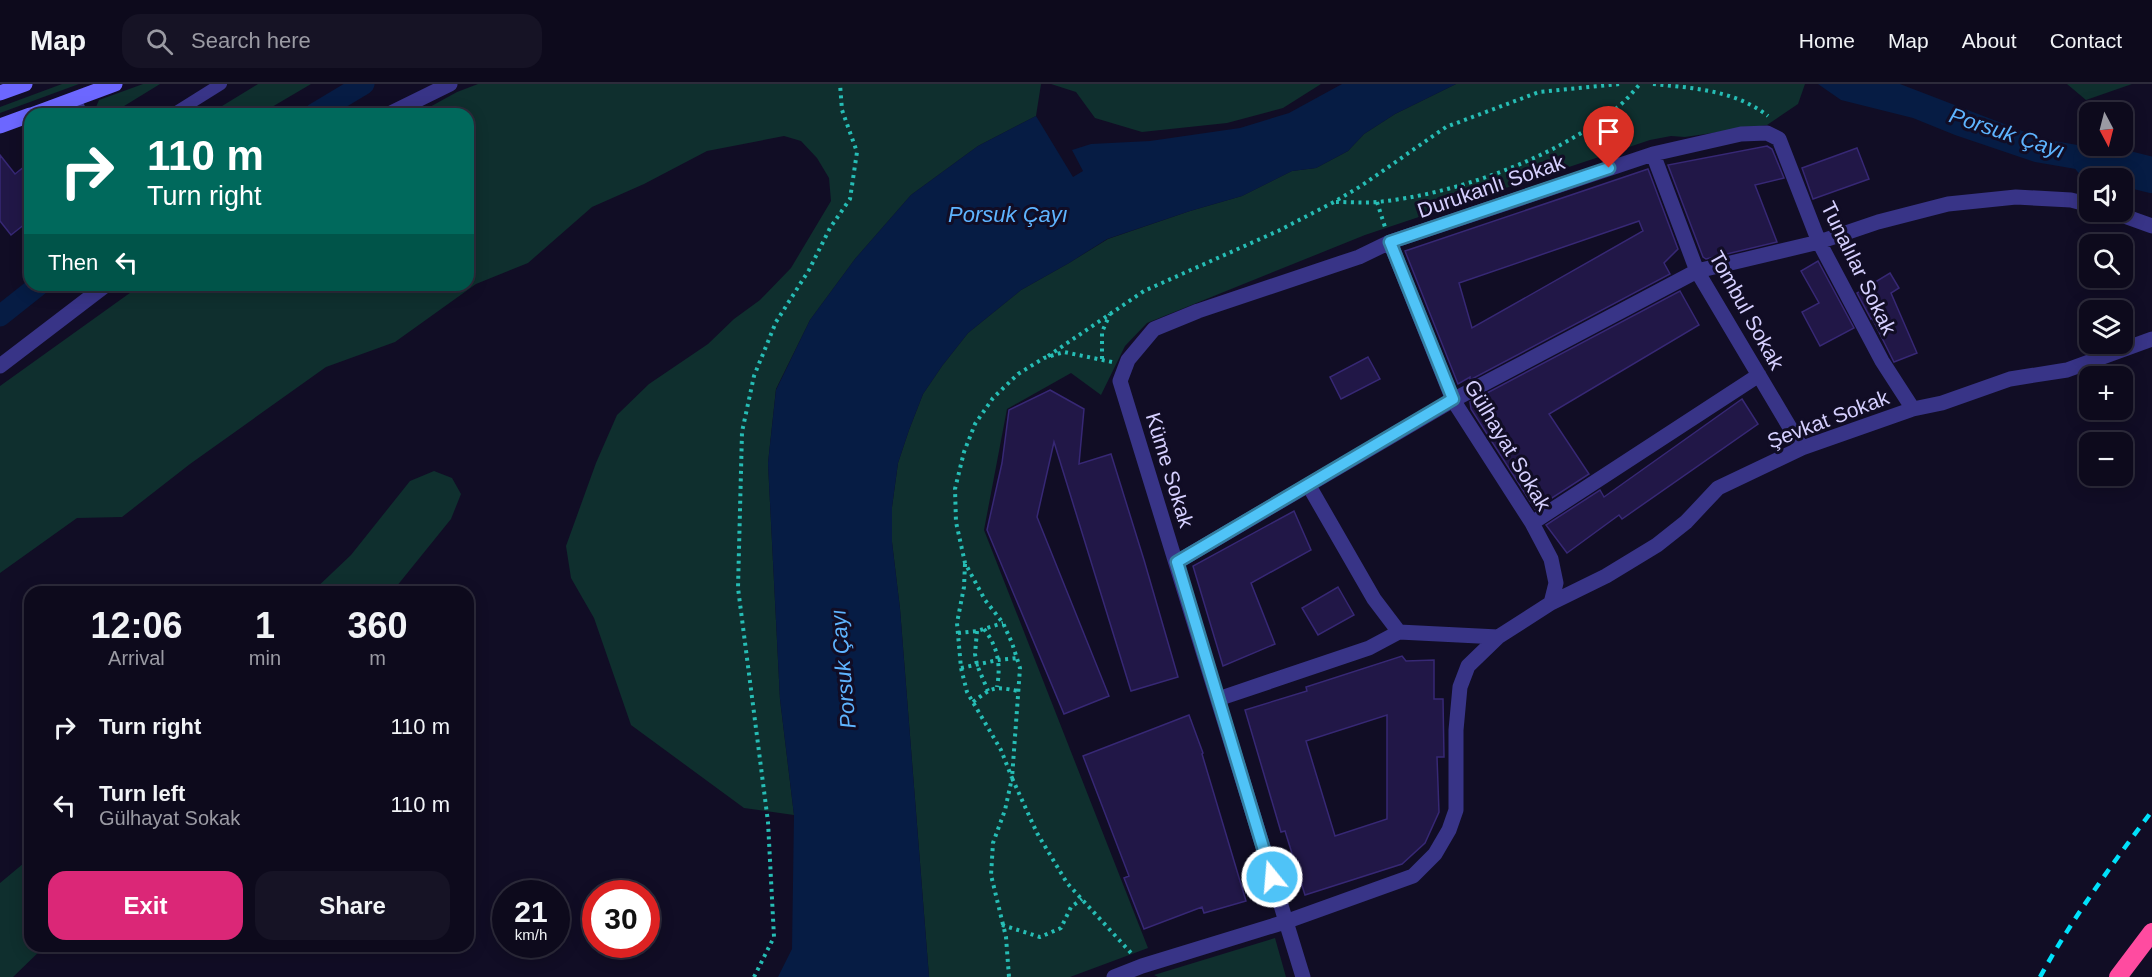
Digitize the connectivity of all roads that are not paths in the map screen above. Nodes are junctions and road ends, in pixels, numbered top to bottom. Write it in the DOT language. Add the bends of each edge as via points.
graph roads {
  1 [pos="25,84"];
  2 [pos="115,84"];
  3 [pos="221,84"];
  4 [pos="450,84"];
  5 [pos="0,93"];
  6 [pos="75,99"];
  7 [pos="51,108"];
  8 [pos="79,108"];
  9 [pos="183,108"];
  10 [pos="401,108"];
  11 [pos="24,118"];
  12 [pos="0,126"];
  13 [pos="1779,139"];
  14 [pos="1653,154"];
  15 [pos="2079,202"];
  16 [pos="2133,219"];
  17 [pos="2152,226"];
  18 [pos="1390,242"];
  19 [pos="1819,242"];
  20 [pos="1697,271"];
  21 [pos="98,291"];
  22 [pos="2152,339"];
  23 [pos="0,366"];
  24 [pos="1760,375"];
  25 [pos="1453,399"];
  26 [pos="1914,410"];
  27 [pos="1802,448"];
  28 [pos="1309,486"];
  29 [pos="1532,523"];
  30 [pos="1177,562"];
  31 [pos="1551,603"];
  32 [pos="1399,632"];
  33 [pos="1498,637"];
  34 [pos="1218,699"];
  35 [pos="1286,922"];
  36 [pos="2152,932"];
  37 [pos="1114,977"];
  38 [pos="1303,977"];
  39 [pos="2118,977"];
  1 -- 5 [label="street"];
  2 -- 6 [label="street"];
  3 -- 9 [label="lane"];
  4 -- 10 [label="street"];
  6 -- 7 [label="street"];
  6 -- 8 [label="lane"];
  11 -- 12 [label="street"];
  13 -- 14 [label="street, Durukanlı Sokak" via="1767,133 1741,134"];
  13 -- 19 [label="street, Tunalılar Sokak"];
  14 -- 18 [label="street, Durukanlı Sokak"];
  14 -- 20 [label="street, Tombul Sokak"];
  15 -- 19 [label="street" via="2016,197 1947,204"];
  16 -- 17 [label="street"];
  18 -- 25 [label="street, Gülhayat Sokak"];
  18 -- 30 [label="street, Küme Sokak" via="1154,329 1128,360 1120,381"];
  19 -- 20 [label="street"];
  19 -- 26 [label="street, Tunalılar Sokak" via="1882,361"];
  20 -- 24 [label="street, Tombul Sokak"];
  20 -- 25 [label="street"];
  21 -- 23 [label="street"];
  22 -- 26 [label="street, Şevkat Sokak" via="2067,370 2010,379"];
  24 -- 27 [label="street, Tombul Sokak"];
  24 -- 29 [label="street"];
  25 -- 28 [label="street"];
  25 -- 29 [label="street, Gülhayat Sokak"];
  26 -- 27 [label="street, Şevkat Sokak"];
  27 -- 31 [label="street, Şevkat Sokak" via="1718,488 1657,545"];
  28 -- 30 [label="street"];
  28 -- 32 [label="street" via="1374,599"];
  29 -- 31 [label="street, Gülhayat Sokak" via="1551,559 1556,583"];
  30 -- 34 [label="street, Küme Sokak"];
  31 -- 33 [label="street, Şevkat Sokak"];
  32 -- 33 [label="street"];
  32 -- 34 [label="street" via="1369,648"];
  33 -- 35 [label="street, Şevkat Sokak" via="1468,666 1460,687 1456,810 1435,854 1413,876"];
  34 -- 35 [label="street, Küme Sokak"];
  35 -- 37 [label="street, Şevkat Sokak"];
  35 -- 38 [label="street, Küme Sokak"];
  36 -- 39 [label="highway"];
}
